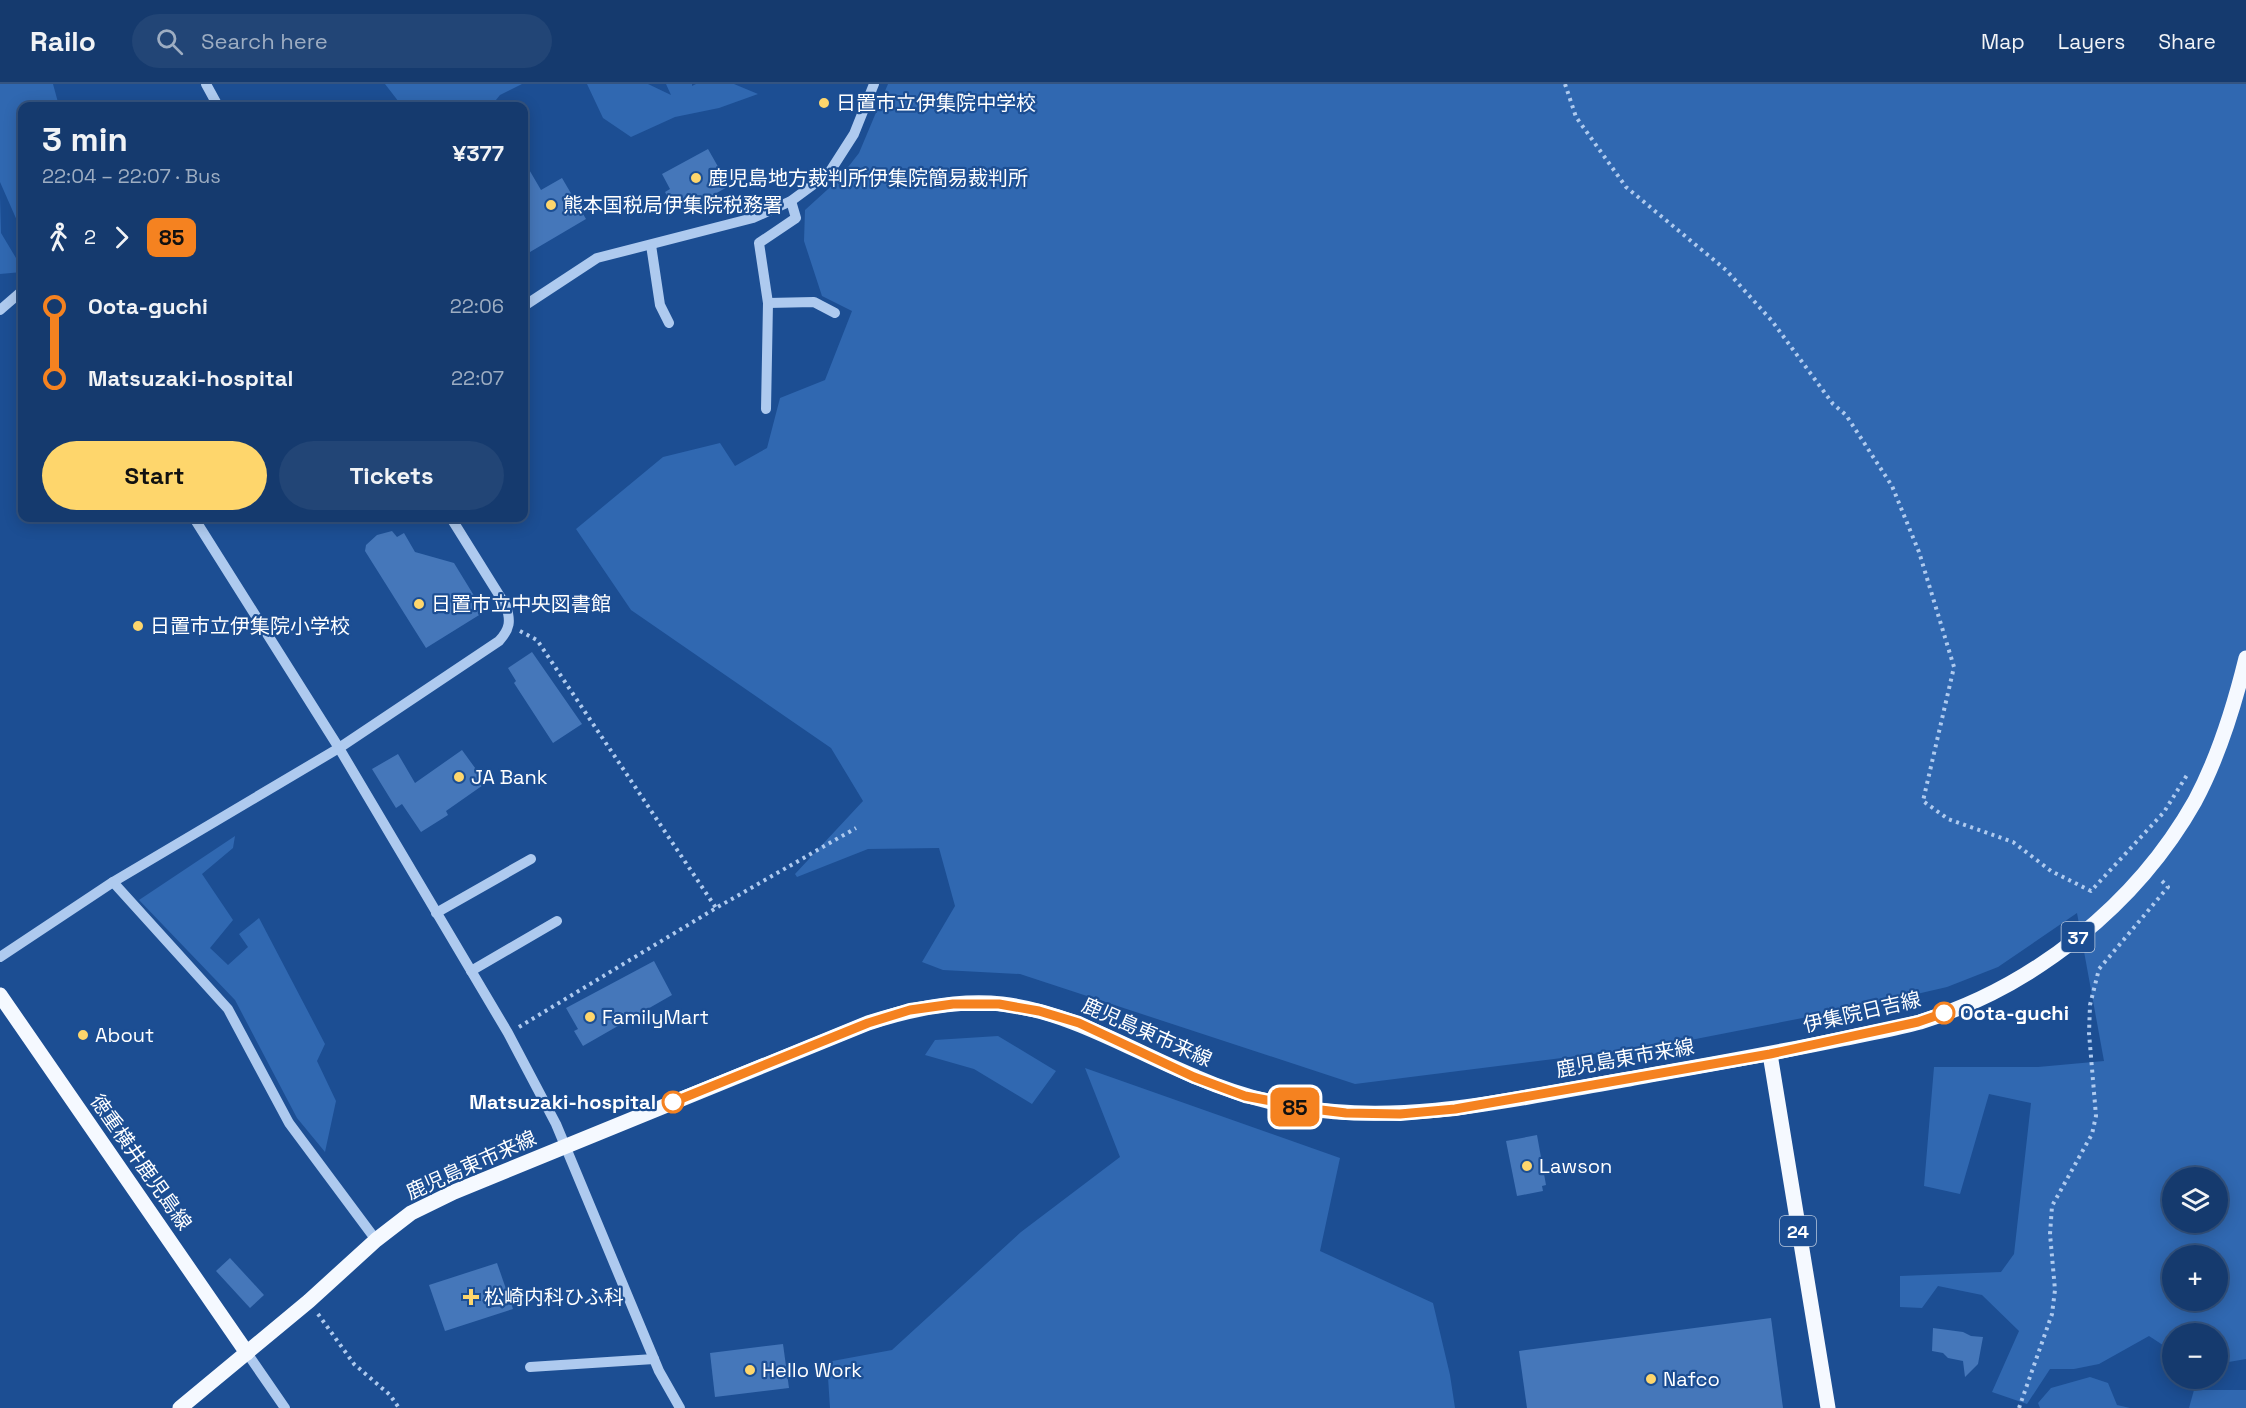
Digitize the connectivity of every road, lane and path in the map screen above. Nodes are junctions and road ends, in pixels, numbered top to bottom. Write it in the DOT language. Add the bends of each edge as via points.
graph roads {
  1 [pos="206,84"];
  2 [pos="874,84"];
  3 [pos="1565,84"];
  4 [pos="216,102"];
  5 [pos="791,201"];
  6 [pos="651,244"];
  7 [pos="18,294"];
  8 [pos="528,303"];
  9 [pos="768,303"];
  10 [pos="1,307"];
  11 [pos="835,313"];
  12 [pos="669,323"];
  13 [pos="766,409"];
  14 [pos="197,522"];
  15 [pos="454,522"];
  16 [pos="510,626"];
  17 [pos="2246,658"];
  18 [pos="339,748"];
  19 [pos="2188,774"];
  20 [pos="856,828"];
  21 [pos="531,859"];
  22 [pos="2149,868"];
  23 [pos="113,882"];
  24 [pos="716,908"];
  25 [pos="436,913"];
  26 [pos="557,921"];
  27 [pos="0,957"];
  28 [pos="471,971"];
  29 [pos="0,995"];
  30 [pos="508,1033"];
  31 [pos="1770,1054"];
  32 [pos="565,1146"];
  33 [pos="376,1240"];
  34 [pos="309,1301"];
  35 [pos="247,1353"];
  36 [pos="654,1359"];
  37 [pos="530,1367"];
  38 [pos="180,1408"];
  39 [pos="285,1408"];
  40 [pos="399,1408"];
  41 [pos="680,1408"];
  42 [pos="1827,1408"];
  43 [pos="2019,1408"];
  1 -- 4 [label="street"];
  2 -- 5 [label="street" via="855,135 829,173"];
  3 -- 19 [label="path" via="1576,117 1626,187 1726,270 1757,304 1833,404 1846,415 1892,486 1919,552 1954,667 1923,801 1948,819 2013,842 2051,871 2091,891 2164,812"];
  5 -- 6 [label="street" via="753,218"];
  5 -- 9 [label="street" via="796,218 759,243"];
  6 -- 8 [label="street" via="597,258"];
  6 -- 12 [label="street" via="660,305"];
  7 -- 10 [label="street"];
  9 -- 11 [label="street" via="814,302"];
  9 -- 13 [label="street"];
  14 -- 18 [label="street"];
  15 -- 16 [label="street" via="506,606"];
  16 -- 18 [label="street" via="499,641"];
  16 -- 24 [label="path" via="537,640"];
  17 -- 22 [label="main road, 伊集院日吉線 / 37" via="2228,726 2211,766 2177,831"];
  18 -- 23 [label="street"];
  18 -- 25 [label="street"];
  20 -- 24 [label="path"];
  21 -- 25 [label="street"];
  22 -- 31 [label="main road, 伊集院日吉線 / 37" via="2089,929 1987,994 1918,1022"];
  22 -- 43 [label="path" via="2168,887 2099,969 2090,1005 2096,1116 2092,1134 2052,1206 2052,1314"];
  23 -- 27 [label="street"];
  23 -- 33 [label="street" via="228,1009 289,1122"];
  24 -- 30 [label="path"];
  25 -- 28 [label="street"];
  26 -- 28 [label="street"];
  28 -- 30 [label="street"];
  29 -- 35 [label="main road, 徳重横井鹿児島線"];
  30 -- 32 [label="street"];
  31 -- 32 [label="main road, 鹿児島東市来線" via="1455,1109 1346,1113 1245,1096 1194,1077 1079,1023 1039,1011 999,1004 953,1004 910,1010 868,1023"];
  31 -- 42 [label="main road, 24"];
  32 -- 33 [label="main road, 鹿児島東市来線" via="411,1213"];
  32 -- 36 [label="street"];
  33 -- 34 [label="main road, 鹿児島東市来線"];
  34 -- 35 [label="main road, 鹿児島東市来線"];
  34 -- 40 [label="path" via="354,1364 390,1395"];
  35 -- 38 [label="main road, 鹿児島東市来線"];
  35 -- 39 [label="street"];
  36 -- 37 [label="street"];
  36 -- 41 [label="street"];
}
